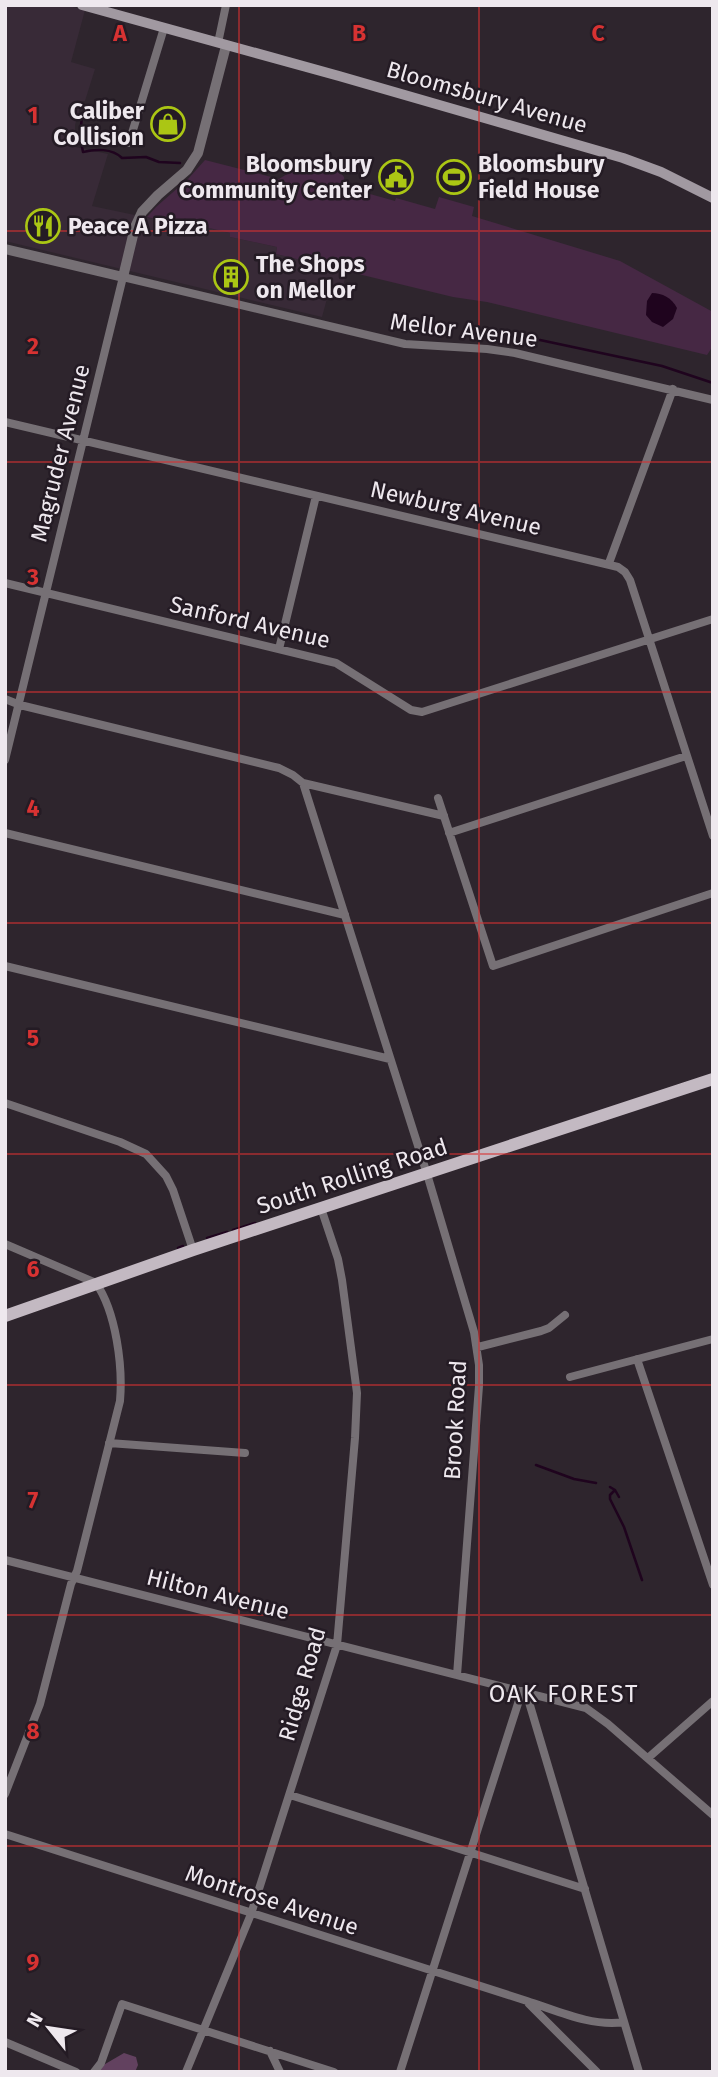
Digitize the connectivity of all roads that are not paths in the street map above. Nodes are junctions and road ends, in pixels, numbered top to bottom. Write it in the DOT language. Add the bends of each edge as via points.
graph roads {
  1 [pos="82,5"];
  2 [pos="226,5"];
  3 [pos="164,27"];
  4 [pos="222,44"];
  5 [pos="129,143"];
  6 [pos="713,198"];
  7 [pos="5,249"];
  8 [pos="124,277"];
  9 [pos="673,389"];
  10 [pos="713,400"];
  11 [pos="5,422"];
  12 [pos="83,441"];
  13 [pos="316,496"];
  14 [pos="609,564"];
  15 [pos="5,583"];
  16 [pos="46,593"];
  17 [pos="713,620"];
  18 [pos="649,640"];
  19 [pos="278,649"];
  20 [pos="5,699"];
  21 [pos="20,705"];
  22 [pos="686,756"];
  23 [pos="5,760"];
  24 [pos="303,783"];
  25 [pos="438,798"];
  26 [pos="444,816"];
  27 [pos="5,833"];
  28 [pos="449,833"];
  29 [pos="713,836"];
  30 [pos="713,893"];
  31 [pos="345,915"];
  32 [pos="5,967"];
  33 [pos="390,1059"];
  34 [pos="713,1079"];
  35 [pos="5,1103"];
  36 [pos="427,1174"];
  37 [pos="321,1208"];
  38 [pos="5,1244"];
  39 [pos="193,1250"];
  40 [pos="96,1283"];
  41 [pos="565,1315"];
  42 [pos="5,1316"];
  43 [pos="713,1339"];
  44 [pos="478,1347"];
  45 [pos="637,1359"];
  46 [pos="570,1377"];
  47 [pos="109,1443"];
  48 [pos="245,1453"];
  49 [pos="5,1560"];
  50 [pos="74,1577"];
  51 [pos="713,1585"];
  52 [pos="337,1645"];
  53 [pos="457,1675"];
  54 [pos="524,1692"];
  55 [pos="713,1702"];
  56 [pos="648,1758"];
  57 [pos="5,1794"];
  58 [pos="290,1795"];
  59 [pos="713,1815"];
  60 [pos="5,1834"];
  61 [pos="470,1852"];
  62 [pos="585,1889"];
  63 [pos="251,1914"];
  64 [pos="431,1972"];
  65 [pos="527,2001"];
  66 [pos="624,2022"];
  67 [pos="204,2030"];
  68 [pos="5,2042"];
  69 [pos="270,2051"];
  70 [pos="76,2072"];
  71 [pos="94,2072"];
  72 [pos="186,2072"];
  73 [pos="280,2072"];
  74 [pos="334,2072"];
  75 [pos="400,2072"];
  76 [pos="597,2072"];
  77 [pos="639,2072"];
  1 -- 3 [label="main road, Bloomsbury Avenue"];
  2 -- 4 [label="street"];
  3 -- 4 [label="main road, Bloomsbury Avenue"];
  3 -- 5 [label="street"];
  4 -- 6 [label="main road, Bloomsbury Avenue" via="645,165"];
  4 -- 8 [label="street" via="198,153 187,170 142,212"];
  7 -- 8 [label="street, Mellor Avenue"];
  8 -- 9 [label="street, Mellor Avenue" via="396,342 515,353"];
  8 -- 12 [label="street, Magruder Avenue"];
  9 -- 10 [label="street, Mellor Avenue"];
  9 -- 14 [label="street"];
  11 -- 12 [label="street, Newburg Avenue"];
  12 -- 13 [label="street, Newburg Avenue"];
  12 -- 16 [label="street, Magruder Avenue"];
  13 -- 14 [label="street, Newburg Avenue"];
  13 -- 19 [label="street"];
  14 -- 18 [label="street" via="630,580"];
  15 -- 16 [label="street, Sanford Avenue"];
  16 -- 19 [label="street, Sanford Avenue"];
  16 -- 21 [label="street, Magruder Avenue"];
  17 -- 18 [label="street, Sanford Avenue"];
  18 -- 19 [label="street, Sanford Avenue" via="422,712 411,710 336,663"];
  18 -- 22 [label="street"];
  20 -- 21 [label="street"];
  21 -- 23 [label="street, Magruder Avenue"];
  21 -- 24 [label="street" via="279,768"];
  22 -- 28 [label="street"];
  22 -- 29 [label="street"];
  24 -- 26 [label="street"];
  24 -- 31 [label="street, Brook Road"];
  25 -- 26 [label="street"];
  26 -- 28 [label="street"];
  27 -- 31 [label="street"];
  28 -- 30 [label="street" via="493,966"];
  31 -- 33 [label="street, Brook Road"];
  32 -- 33 [label="street"];
  33 -- 36 [label="street, Brook Road"];
  34 -- 36 [label="main road, South Rolling Road"];
  35 -- 39 [label="street" via="146,1154 170,1183"];
  36 -- 37 [label="main road, South Rolling Road"];
  36 -- 44 [label="street, Brook Road"];
  37 -- 39 [label="main road, South Rolling Road"];
  37 -- 52 [label="street, Ridge Road" via="338,1259 357,1393"];
  38 -- 40 [label="street"];
  39 -- 40 [label="main road, South Rolling Road"];
  40 -- 42 [label="main road, South Rolling Road"];
  40 -- 47 [label="street" via="116,1334 122,1381"];
  41 -- 44 [label="street" via="541,1331"];
  43 -- 45 [label="street"];
  44 -- 53 [label="street, Brook Road"];
  45 -- 46 [label="street"];
  45 -- 51 [label="street"];
  47 -- 48 [label="street"];
  47 -- 50 [label="street"];
  49 -- 50 [label="street, Hilton Avenue"];
  50 -- 52 [label="street, Hilton Avenue"];
  50 -- 57 [label="street" via="40,1704"];
  52 -- 53 [label="street, Hilton Avenue"];
  52 -- 58 [label="street, Ridge Road"];
  53 -- 54 [label="street, Hilton Avenue"];
  54 -- 56 [label="street, Hilton Avenue" via="586,1708"];
  54 -- 61 [label="street"];
  54 -- 62 [label="street"];
  55 -- 56 [label="street"];
  56 -- 59 [label="street, Hilton Avenue"];
  58 -- 61 [label="street"];
  58 -- 63 [label="street, Ridge Road"];
  60 -- 63 [label="street, Montrose Avenue"];
  61 -- 62 [label="street"];
  61 -- 64 [label="street"];
  62 -- 66 [label="street"];
  63 -- 64 [label="street, Montrose Avenue"];
  63 -- 67 [label="street, Ridge Road"];
  64 -- 65 [label="street, Montrose Avenue"];
  64 -- 75 [label="street"];
  65 -- 66 [label="street, Montrose Avenue" via="597,2023"];
  65 -- 76 [label="street, Montrose Avenue"];
  66 -- 77 [label="street"];
  67 -- 69 [label="street"];
  67 -- 71 [label="street" via="122,2004"];
  67 -- 72 [label="street, Ridge Road"];
  68 -- 70 [label="street"];
  69 -- 73 [label="street"];
  69 -- 74 [label="street"];
}
